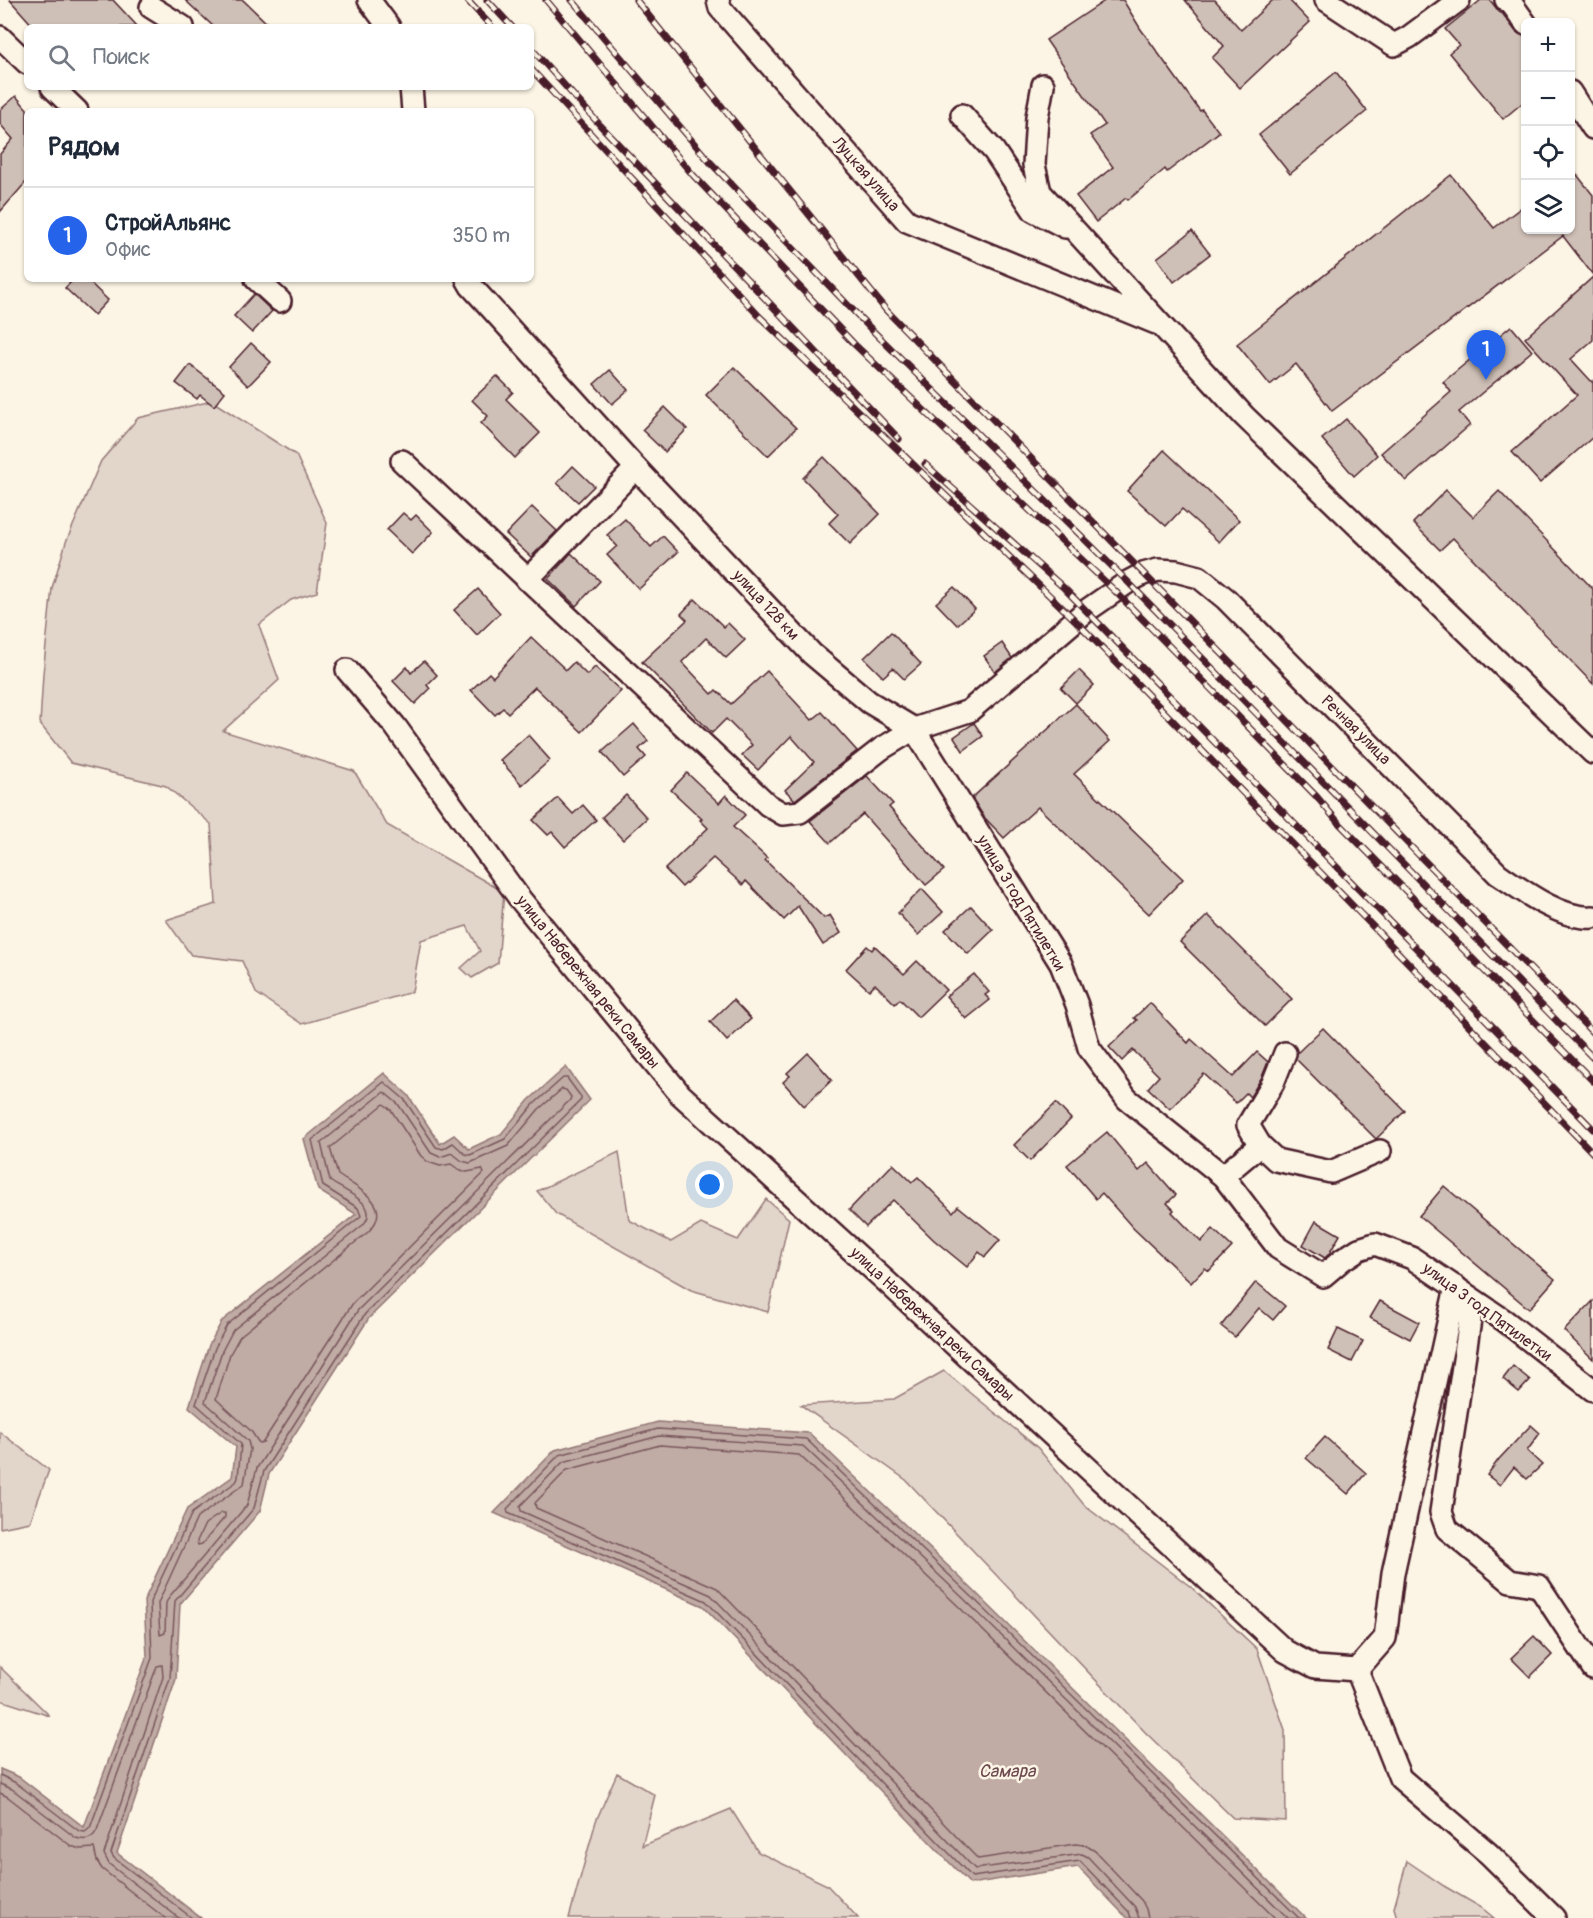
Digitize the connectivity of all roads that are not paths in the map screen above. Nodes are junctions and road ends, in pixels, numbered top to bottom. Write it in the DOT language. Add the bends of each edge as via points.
graph roads {
  1 [pos="369,0"];
  2 [pos="718,0"];
  3 [pos="1326,0"];
  4 [pos="1459,0"];
  5 [pos="1506,0"];
  6 [pos="151,7"];
  7 [pos="1521,18"];
  8 [pos="178,24"];
  9 [pos="386,24"];
  10 [pos="0,37"];
  11 [pos="24,60"];
  12 [pos="1042,85"];
  13 [pos="55,90"];
  14 [pos="411,90"];
  15 [pos="1575,100"];
  16 [pos="74,108"];
  17 [pos="413,108"];
  18 [pos="962,115"];
  19 [pos="1592,125"];
  20 [pos="1079,234"];
  21 [pos="259,282"];
  22 [pos="470,282"];
  23 [pos="280,301"];
  24 [pos="1162,325"];
  25 [pos="402,461"];
  26 [pos="636,468"];
  27 [pos="528,580"];
  28 [pos="347,670"];
  29 [pos="914,729"];
  30 [pos="1593,753"];
  31 [pos="1593,917"];
  32 [pos="1285,1053"];
  33 [pos="1260,1145"];
  34 [pos="1380,1150"];
  35 [pos="1223,1176"];
  36 [pos="1456,1287"];
  37 [pos="1593,1390"];
  38 [pos="1593,1668"];
  39 [pos="1357,1670"];
  40 [pos="1554,1918"];
  1 -- 9 [label="street"];
  2 -- 24 [label="street, Луцкая улица" via="720,8 907,220"];
  3 -- 4 [label="street" via="1394,45"];
  5 -- 7 [label="street"];
  6 -- 8 [label="street"];
  10 -- 11 [label="street"];
  12 -- 20 [label="street" via="1034,165 1040,192"];
  13 -- 16 [label="street"];
  14 -- 17 [label="street"];
  15 -- 19 [label="street"];
  18 -- 20 [label="street" via="994,151 1034,211"];
  20 -- 24 [label="street"];
  21 -- 23 [label="street"];
  22 -- 26 [label="street, улица 128 км"];
  24 -- 30 [label="street" via="1244,416"];
  25 -- 27 [label="street"];
  26 -- 27 [label="street"];
  26 -- 29 [label="street, улица 128 км" via="812,654 868,702"];
  27 -- 29 [label="street" via="768,805 783,814 800,812 880,749"];
  28 -- 39 [label="street, улица Набережная реки Самары" via="394,726 520,899 680,1094 1285,1651 1315,1666"];
  29 -- 31 [label="street, Речная улица" via="969,711 1086,611 1143,574 1158,570 1199,577 1227,599 1498,874 1533,898 1581,918"];
  29 -- 35 [label="street, улица 3 год Пятилетки" via="1061,964 1089,1048 1127,1099"];
  32 -- 33 [label="street" via="1248,1125"];
  33 -- 34 [label="street" via="1276,1160 1331,1172"];
  33 -- 35 [label="street"];
  35 -- 36 [label="street, улица 3 год Пятилетки" via="1278,1248 1323,1276 1359,1249 1375,1244 1412,1258"];
  36 -- 37 [label="street, улица 3 год Пятилетки"];
  36 -- 38 [label="street" via="1470,1320 1441,1512 1447,1529 1510,1581 1539,1586"];
  36 -- 39 [label="street" via="1393,1573 1385,1638"];
  39 -- 40 [label="street" via="1400,1778 1489,1854"];
}
